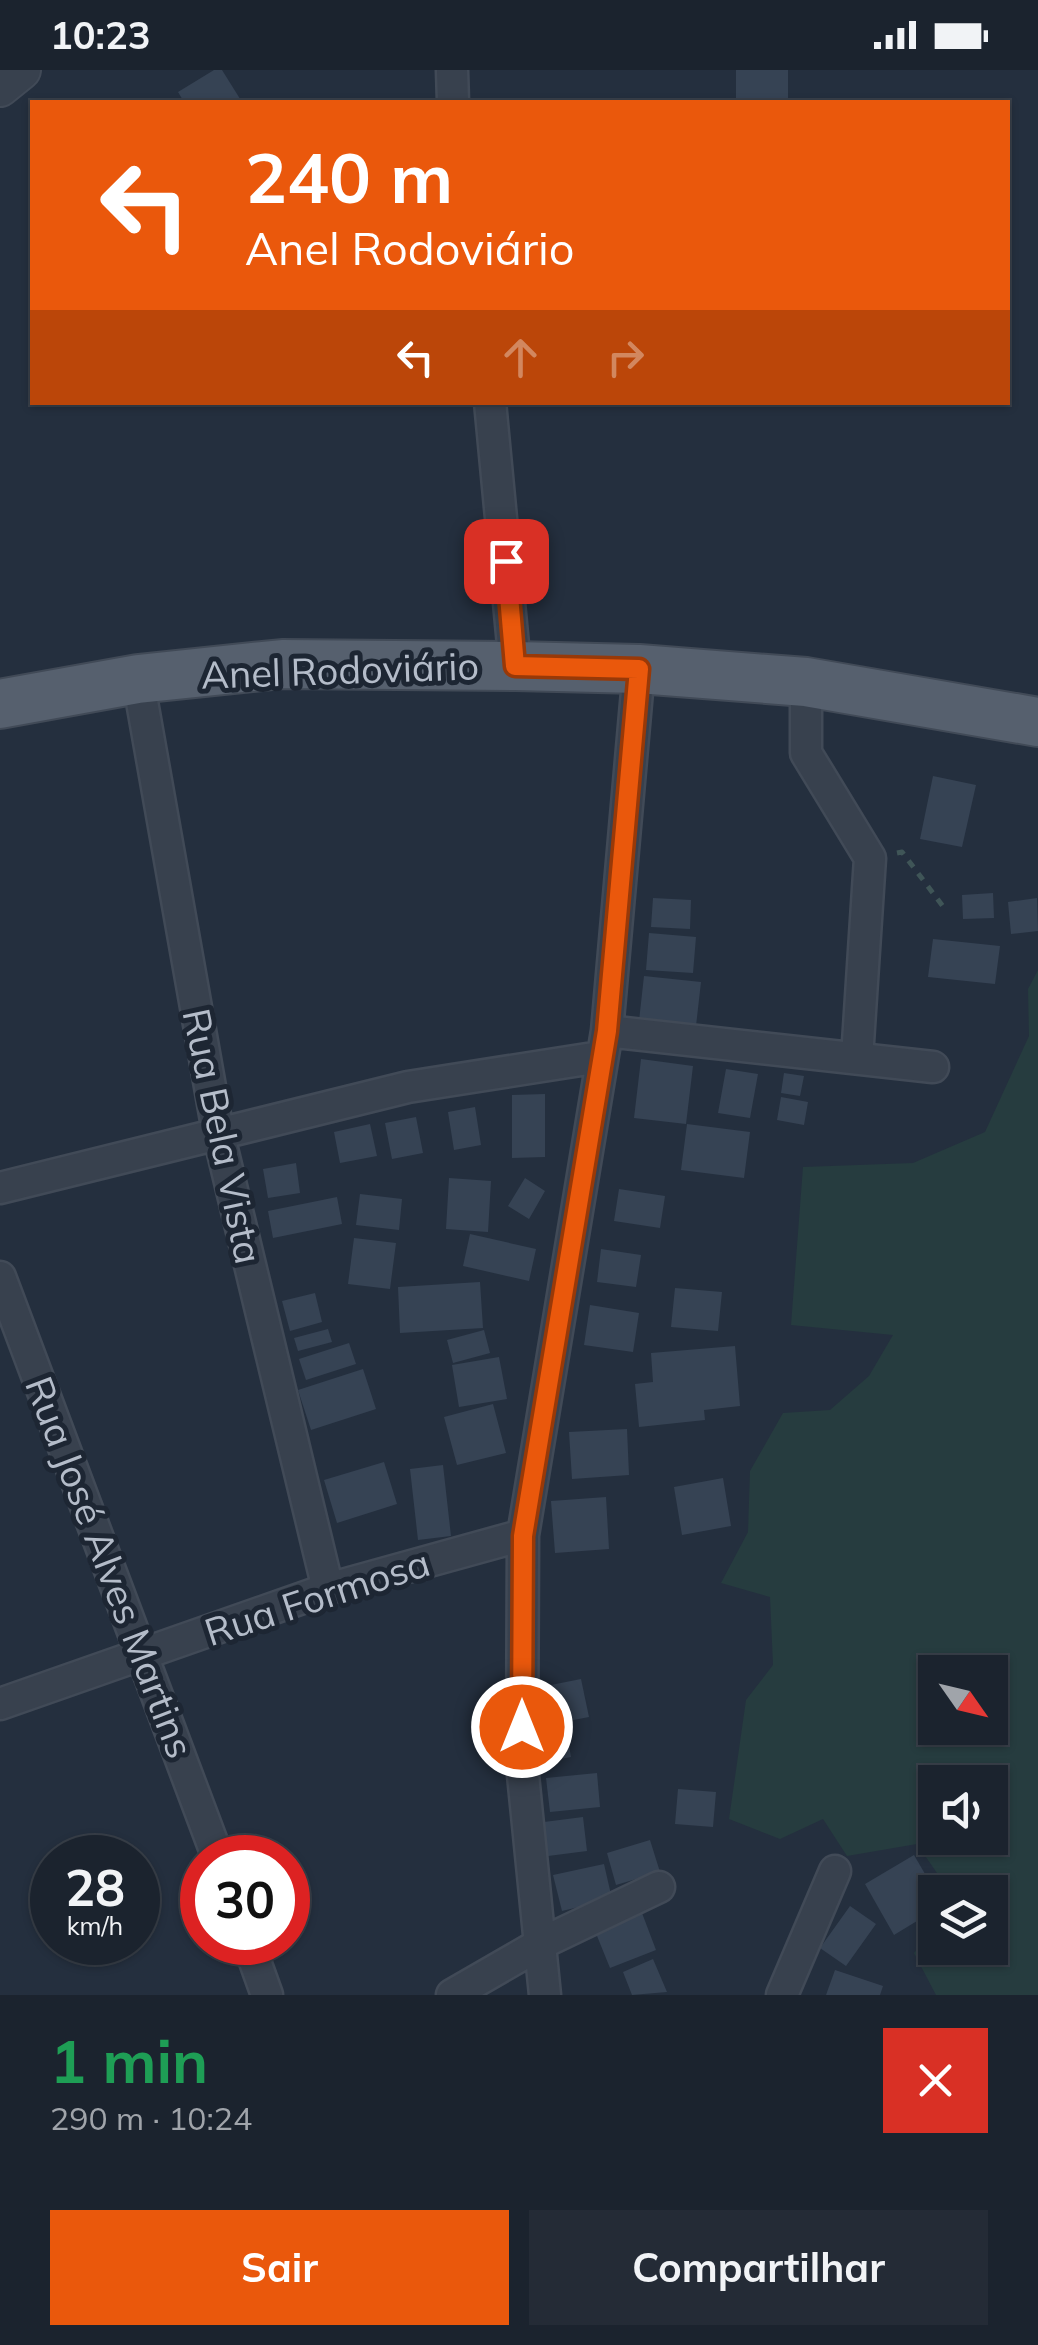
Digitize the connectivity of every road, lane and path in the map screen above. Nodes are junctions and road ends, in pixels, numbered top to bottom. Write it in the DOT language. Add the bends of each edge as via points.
graph roads {
  1 [pos="21,70"];
  2 [pos="452,70"];
  3 [pos="0,87"];
  4 [pos="453,100"];
  5 [pos="490,405"];
  6 [pos="515,666"];
  7 [pos="639,669"];
  8 [pos="138,678"];
  9 [pos="806,682"];
  10 [pos="0,704"];
  11 [pos="1038,722"];
  12 [pos="870,858"];
  13 [pos="945,909"];
  14 [pos="603,1044"];
  15 [pos="857,1058"];
  16 [pos="933,1066"];
  17 [pos="218,1132"];
  18 [pos="0,1188"];
  19 [pos="0,1277"];
  20 [pos="523,1536"];
  21 [pos="328,1589"];
  22 [pos="144,1654"];
  23 [pos="0,1704"];
  24 [pos="210,1835"];
  25 [pos="834,1870"];
  26 [pos="659,1887"];
  27 [pos="542,1942"];
  28 [pos="256,1965"];
  29 [pos="267,1995"];
  30 [pos="452,1995"];
  31 [pos="545,1995"];
  32 [pos="782,1995"];
  1 -- 3 [label="street"];
  2 -- 4 [label="street"];
  5 -- 6 [label="street"];
  6 -- 7 [label="main road, Anel Rodoviário"];
  6 -- 8 [label="main road, Anel Rodoviário" via="282,664"];
  7 -- 9 [label="main road, Anel Rodoviário"];
  7 -- 14 [label="street"];
  8 -- 10 [label="main road, Anel Rodoviário"];
  8 -- 17 [label="street, Rua Bela Vista"];
  9 -- 11 [label="main road, Anel Rodoviário"];
  9 -- 12 [label="street" via="806,752"];
  12 -- 13 [label="path" via="902,852"];
  12 -- 15 [label="street"];
  14 -- 15 [label="street"];
  14 -- 17 [label="street"];
  14 -- 20 [label="street"];
  15 -- 16 [label="street"];
  17 -- 18 [label="street"];
  17 -- 21 [label="street, Rua Bela Vista"];
  19 -- 22 [label="street, Rua José Alves Martins"];
  20 -- 21 [label="street, Rua Formosa"];
  20 -- 27 [label="street" via="522,1765"];
  21 -- 22 [label="street, Rua Formosa"];
  22 -- 23 [label="street, Rua Formosa"];
  22 -- 24 [label="street, Rua José Alves Martins"];
  25 -- 32 [label="street"];
  26 -- 27 [label="street"];
  27 -- 30 [label="street"];
  27 -- 31 [label="street"];
  28 -- 29 [label="street"];
}
